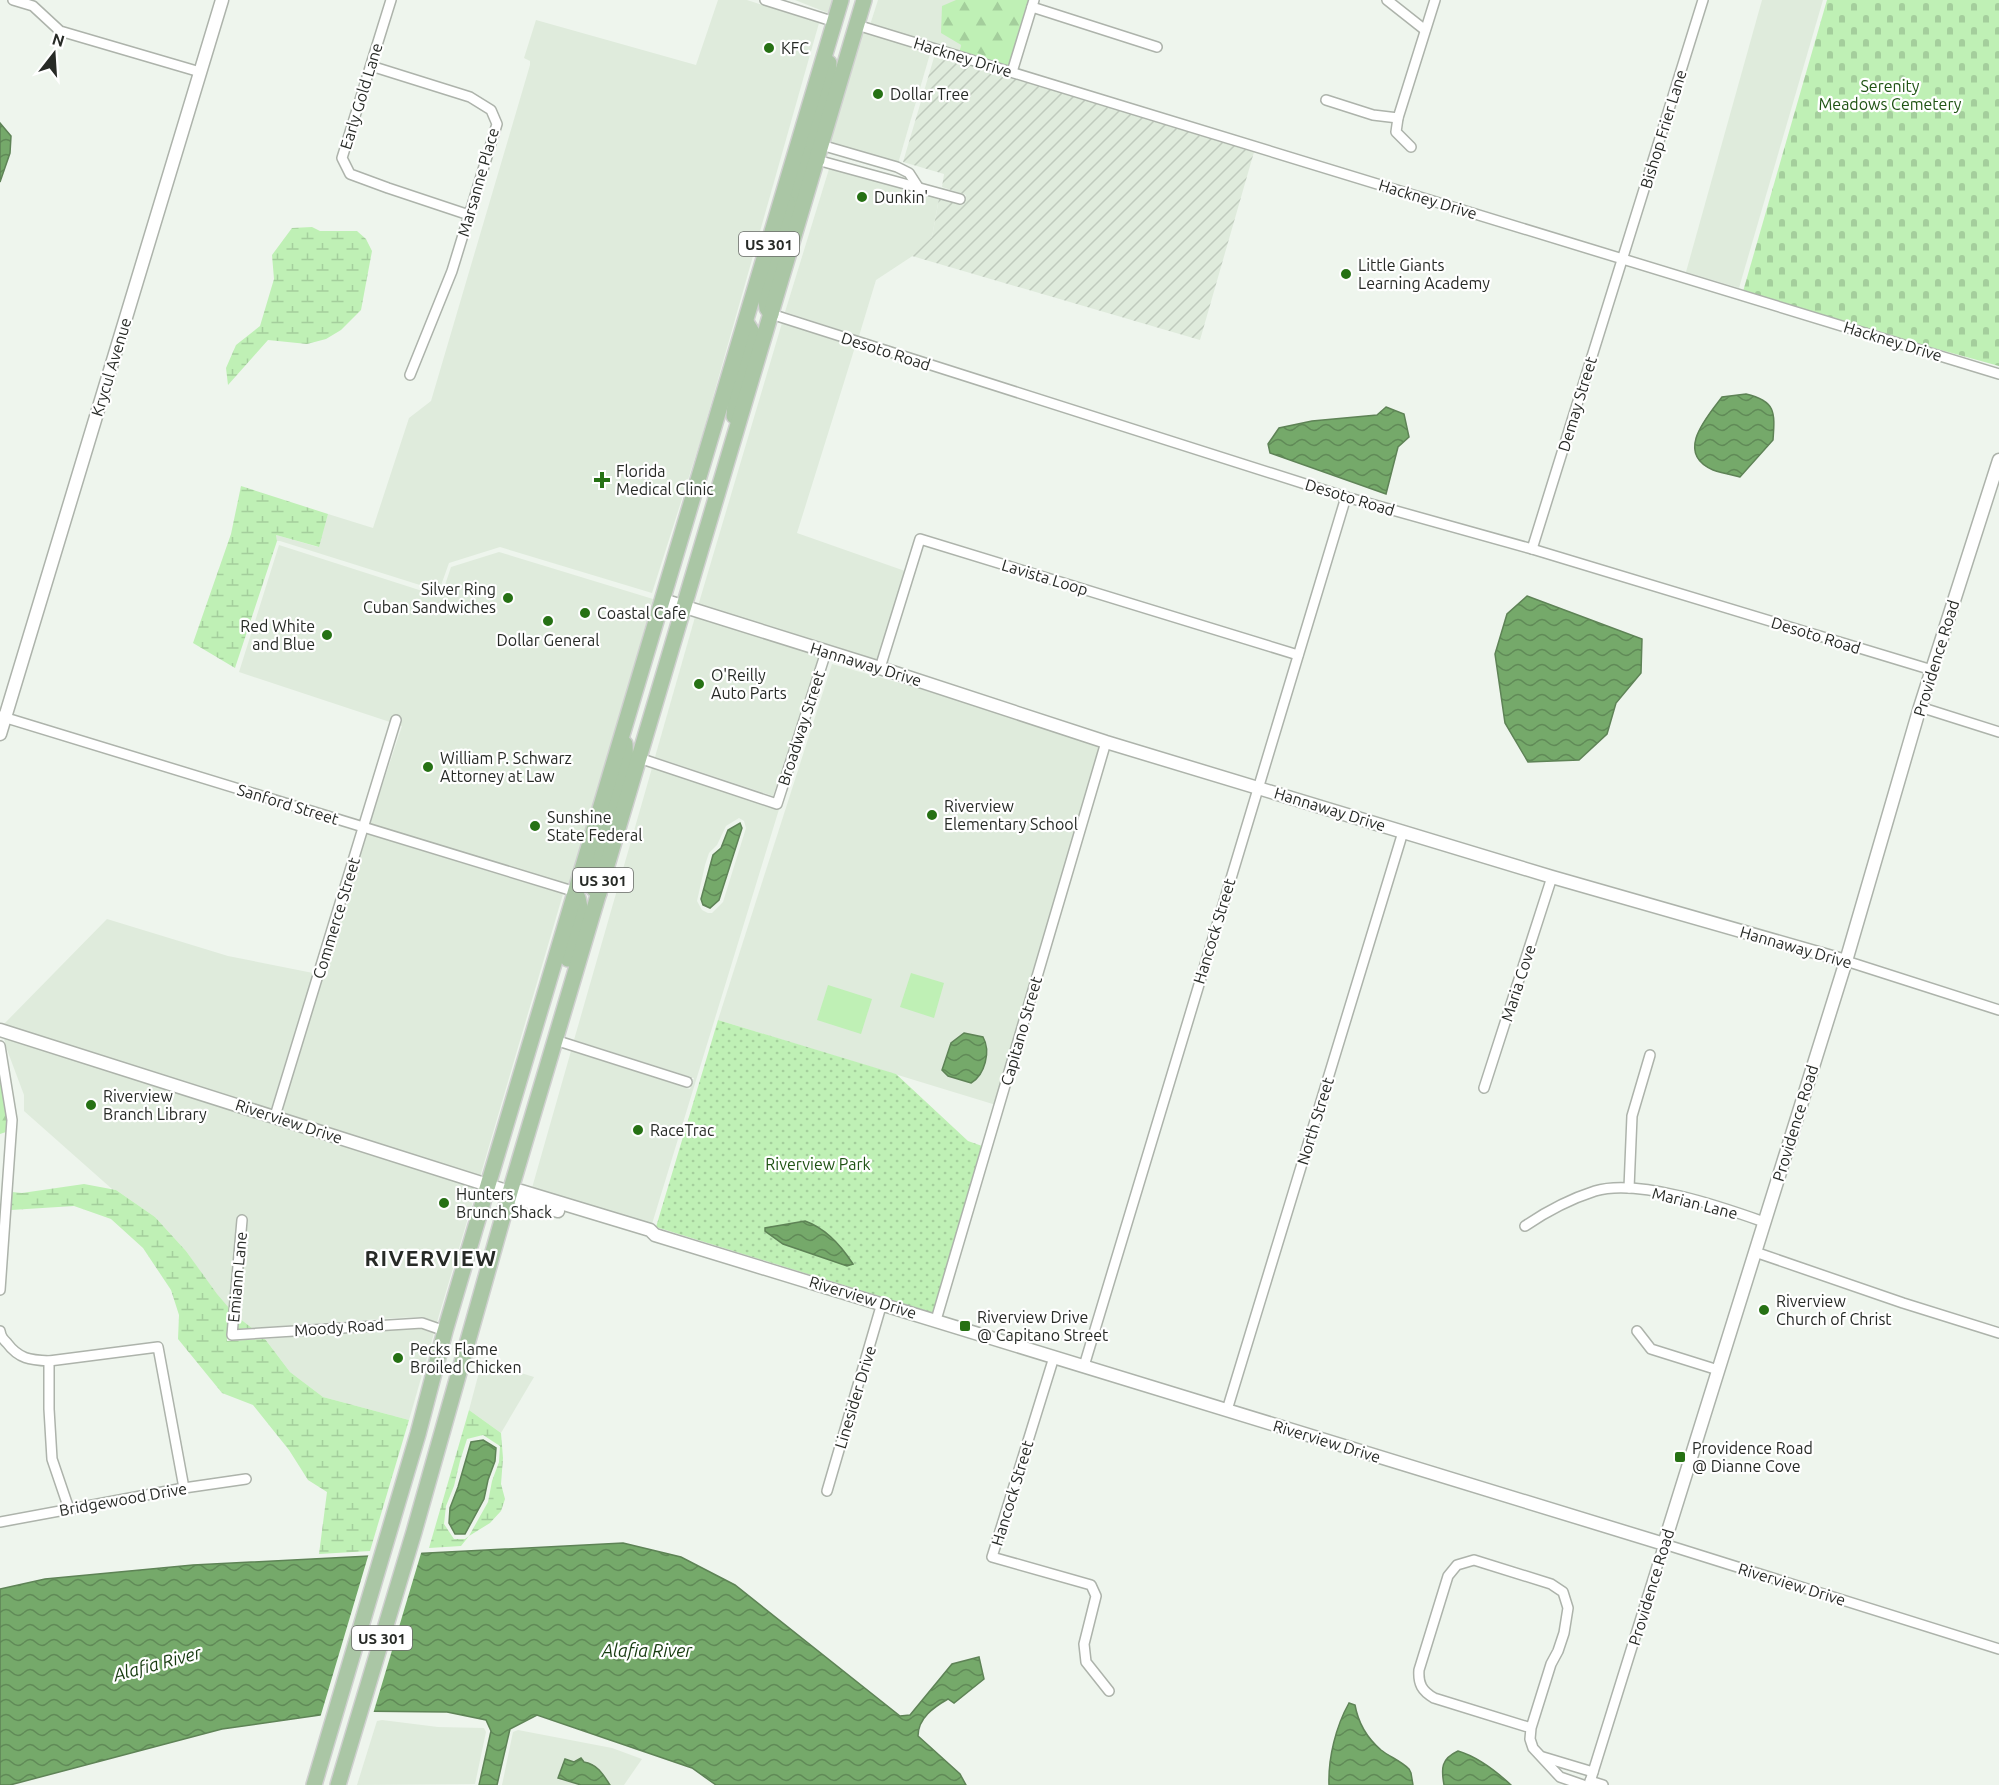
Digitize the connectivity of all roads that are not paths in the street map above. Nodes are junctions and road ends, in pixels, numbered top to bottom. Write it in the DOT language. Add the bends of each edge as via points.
graph roads {
  1 [pos="13,0"];
  2 [pos="222,0"];
  3 [pos="391,0"];
  4 [pos="765,0"];
  5 [pos="841,0"];
  6 [pos="864,0"];
  7 [pos="1387,0"];
  8 [pos="1435,0"];
  9 [pos="1703,0"];
  10 [pos="1033,4"];
  11 [pos="835,22"];
  12 [pos="857,24"];
  13 [pos="1425,30"];
  14 [pos="829,42"];
  15 [pos="1157,47"];
  16 [pos="371,66"];
  17 [pos="200,72"];
  18 [pos="1012,72"];
  19 [pos="1326,100"];
  20 [pos="1398,118"];
  21 [pos="1411,147"];
  22 [pos="797,149"];
  23 [pos="819,153"];
  24 [pos="788,178"];
  25 [pos="918,187"];
  26 [pos="960,198"];
  27 [pos="469,215"];
  28 [pos="793,241"];
  29 [pos="1622,259"];
  30 [pos="771,314"];
  31 [pos="746,322"];
  32 [pos="1999,374"];
  33 [pos="410,375"];
  34 [pos="734,437"];
  35 [pos="1999,460"];
  36 [pos="1346,497"];
  37 [pos="1532,549"];
  38 [pos="663,600"];
  39 [pos="685,607"];
  40 [pos="826,652"];
  41 [pos="1298,655"];
  42 [pos="880,668"];
  43 [pos="1932,670"];
  44 [pos="1920,707"];
  45 [pos="3,716"];
  46 [pos="396,720"];
  47 [pos="624,732"];
  48 [pos="1999,732"];
  49 [pos="0,734"];
  50 [pos="1106,742"];
  51 [pos="639,758"];
  52 [pos="1258,787"];
  53 [pos="364,827"];
  54 [pos="1403,832"];
  55 [pos="1552,877"];
  56 [pos="576,892"];
  57 [pos="599,893"];
  58 [pos="1846,961"];
  59 [pos="1999,1010"];
  60 [pos="560,1024"];
  61 [pos="0,1030"];
  62 [pos="555,1040"];
  63 [pos="0,1046"];
  64 [pos="1650,1055"];
  65 [pos="687,1082"];
  66 [pos="1484,1088"];
  67 [pos="275,1116"];
  68 [pos="488,1185"];
  69 [pos="1629,1188"];
  70 [pos="510,1192"];
  71 [pos="242,1220"];
  72 [pos="1764,1222"];
  73 [pos="1525,1226"];
  74 [pos="1755,1252"];
  75 [pos="0,1290"];
  76 [pos="882,1303"];
  77 [pos="936,1320"];
  78 [pos="446,1330"];
  79 [pos="0,1331"];
  80 [pos="1637,1331"];
  81 [pos="1999,1333"];
  82 [pos="232,1335"];
  83 [pos="1054,1357"];
  84 [pos="49,1361"];
  85 [pos="1084,1366"];
  86 [pos="1718,1370"];
  87 [pos="1227,1410"];
  88 [pos="442,1428"];
  89 [pos="246,1479"];
  90 [pos="184,1488"];
  91 [pos="827,1491"];
  92 [pos="69,1509"];
  93 [pos="0,1522"];
  94 [pos="1664,1544"];
  95 [pos="1999,1649"];
  96 [pos="1109,1691"];
  97 [pos="1531,1728"];
  98 [pos="1540,1756"];
  99 [pos="1589,1781"];
  100 [pos="314,1785"];
  101 [pos="338,1785"];
  102 [pos="1603,1785"];
  1 -- 17 [label="street" via="33,6 60,31"];
  2 -- 17 [label="street, Krycul Avenue"];
  3 -- 16 [label="street, Early Gold Lane"];
  4 -- 11 [label="street"];
  5 -- 11 [label="main road, US 301"];
  6 -- 12 [label="main road, US 301"];
  7 -- 13 [label="street"];
  8 -- 13 [label="street"];
  9 -- 29 [label="street, Bishop Frier Lane"];
  10 -- 15 [label="street"];
  10 -- 18 [label="street"];
  11 -- 14 [label="main road, US 301"];
  12 -- 18 [label="street, Hackney Drive"];
  12 -- 23 [label="main road, US 301"];
  13 -- 20 [label="street"];
  14 -- 22 [label="main road, US 301"];
  14 -- 23 [label="main road" via="827,84 811,141 813,156"];
  16 -- 27 [label="street, Marsanne Place" via="470,97 491,110 497,124"];
  16 -- 27 [label="street, Early Gold Lane" via="342,158 350,174"];
  17 -- 45 [label="street, Krycul Avenue"];
  18 -- 29 [label="street, Hackney Drive"];
  19 -- 20 [label="street" via="1373,115"];
  20 -- 21 [label="street" via="1396,132"];
  22 -- 24 [label="main road, US 301"];
  22 -- 28 [label="main road" via="805,158 792,203"];
  23 -- 25 [label="street"];
  23 -- 25 [label="street" via="897,167 909,173"];
  23 -- 28 [label="main road, US 301"];
  24 -- 30 [label="main road" via="786,222 765,296"];
  24 -- 31 [label="main road, US 301"];
  25 -- 26 [label="street"];
  27 -- 33 [label="street, Marsanne Place" via="452,271"];
  28 -- 30 [label="main road, US 301"];
  29 -- 32 [label="street, Hackney Drive"];
  29 -- 37 [label="street, Demay Street"];
  30 -- 34 [label="main road, US 301"];
  30 -- 36 [label="street, Desoto Road"];
  31 -- 34 [label="main road" via="752,339 736,390"];
  31 -- 38 [label="main road, US 301"];
  34 -- 39 [label="main road, US 301"];
  35 -- 43 [label="street, Providence Road"];
  36 -- 37 [label="street, Desoto Road"];
  36 -- 41 [label="street, Hancock Street"];
  37 -- 43 [label="street, Desoto Road"];
  38 -- 39 [label="street, Hannaway Drive"];
  38 -- 47 [label="main road, US 301"];
  39 -- 40 [label="street, Hannaway Drive"];
  39 -- 51 [label="main road, US 301"];
  40 -- 42 [label="street, Hannaway Drive"];
  40 -- 51 [label="street, Broadway Street" via="777,804"];
  41 -- 42 [label="street, Lavista Loop" via="920,539"];
  41 -- 52 [label="street, Hancock Street"];
  42 -- 50 [label="street, Hannaway Drive"];
  43 -- 44 [label="street, Providence Road"];
  44 -- 48 [label="street"];
  44 -- 58 [label="street, Providence Road"];
  45 -- 49 [label="street, Krycul Avenue"];
  45 -- 53 [label="street, Sanford Street"];
  46 -- 53 [label="street, Commerce Street"];
  47 -- 56 [label="main road, US 301"];
  47 -- 57 [label="main road" via="626,765 593,877 593,888"];
  50 -- 52 [label="street, Hannaway Drive"];
  50 -- 77 [label="street, Capitano Street"];
  51 -- 57 [label="main road, US 301"];
  52 -- 54 [label="street, Hannaway Drive"];
  52 -- 85 [label="street, Hancock Street"];
  53 -- 56 [label="street, Sanford Street"];
  53 -- 67 [label="street, Commerce Street"];
  54 -- 55 [label="street, Hannaway Drive"];
  54 -- 87 [label="street, North Street"];
  55 -- 58 [label="street, Hannaway Drive"];
  55 -- 66 [label="street, Maria Cove"];
  56 -- 60 [label="main road" via="581,914 558,994"];
  56 -- 68 [label="main road, US 301"];
  57 -- 60 [label="main road, US 301"];
  58 -- 59 [label="street, Hannaway Drive"];
  58 -- 72 [label="street, Providence Road"];
  60 -- 62 [label="main road, US 301"];
  61 -- 67 [label="street, Riverview Drive"];
  62 -- 65 [label="street"];
  62 -- 70 [label="main road, US 301"];
  63 -- 75 [label="street" via="12,1120"];
  64 -- 69 [label="street" via="1632,1116"];
  67 -- 68 [label="street, Riverview Drive"];
  68 -- 70 [label="street, Riverview Drive"];
  68 -- 78 [label="main road, US 301"];
  69 -- 72 [label="street, Marian Lane" via="1671,1194"];
  69 -- 73 [label="street, Marian Lane" via="1597,1190 1548,1210"];
  70 -- 76 [label="street, Riverview Drive" via="524,1191"];
  70 -- 88 [label="main road, US 301"];
  71 -- 82 [label="street, Emiann Lane"];
  72 -- 74 [label="street, Providence Road"];
  74 -- 81 [label="street"];
  74 -- 86 [label="street, Providence Road"];
  76 -- 77 [label="street, Riverview Drive"];
  76 -- 91 [label="street, Linesider Drive"];
  77 -- 83 [label="street, Riverview Drive"];
  78 -- 82 [label="street, Moody Road" via="422,1323"];
  78 -- 88 [label="main road" via="454,1347 439,1403"];
  78 -- 100 [label="main road, US 301"];
  79 -- 84 [label="street" via="15,1354"];
  80 -- 86 [label="street" via="1651,1349"];
  83 -- 85 [label="street, Riverview Drive"];
  83 -- 96 [label="street, Hancock Street" via="992,1557 1091,1585 1096,1596 1084,1644 1086,1662"];
  84 -- 90 [label="street" via="158,1347"];
  84 -- 92 [label="street" via="52,1459"];
  85 -- 87 [label="street, Riverview Drive"];
  86 -- 94 [label="street, Providence Road"];
  87 -- 94 [label="street, Riverview Drive"];
  88 -- 101 [label="main road, US 301"];
  89 -- 90 [label="street, Bridgewood Drive"];
  90 -- 92 [label="street, Bridgewood Drive"];
  92 -- 93 [label="street, Bridgewood Drive"];
  94 -- 95 [label="street, Riverview Drive"];
  94 -- 99 [label="street, Providence Road"];
  97 -- 97 [label="street" via="1564,1633 1567,1600 1551,1584 1474,1560 1456,1565 1419,1670 1420,1686 1434,1698"];
  97 -- 98 [label="street" via="1530,1739"];
  98 -- 99 [label="street"];
  98 -- 99 [label="street" via="1560,1777"];
  99 -- 102 [label="street"];
}
